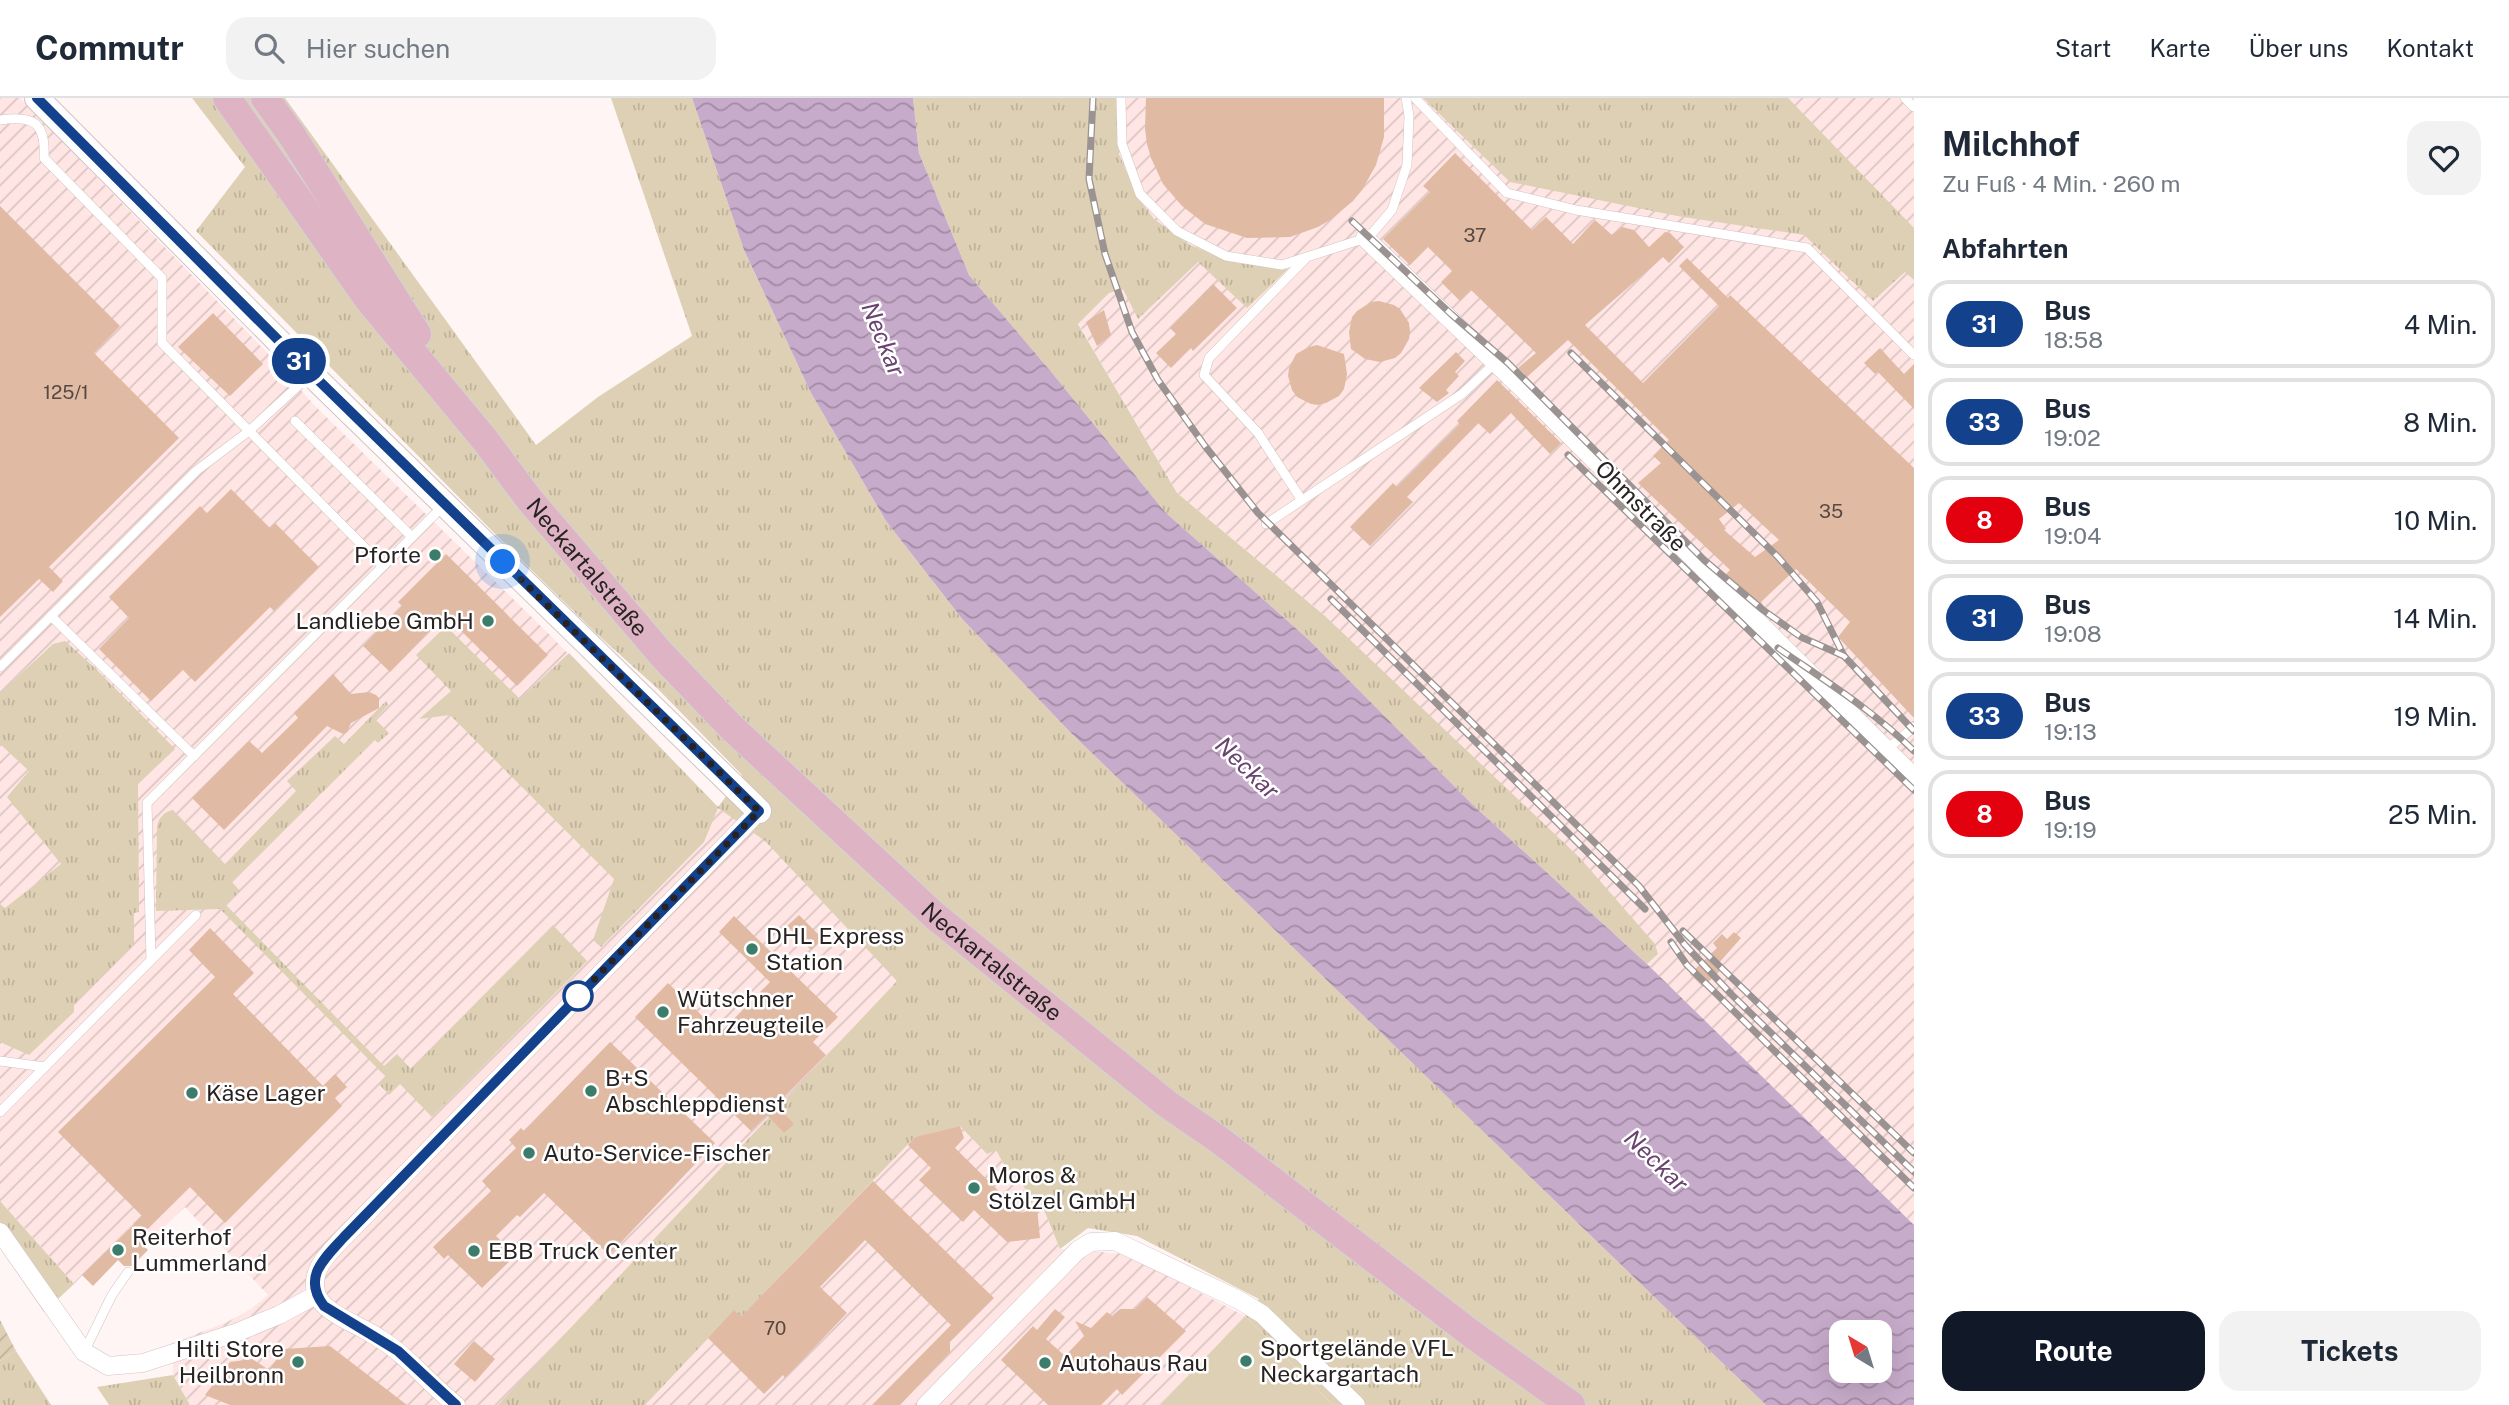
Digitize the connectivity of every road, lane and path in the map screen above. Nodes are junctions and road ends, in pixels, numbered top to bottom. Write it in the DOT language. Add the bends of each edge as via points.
graph roads {
  1 [pos="37,98"];
  2 [pos="227,98"];
  3 [pos="265,98"];
  4 [pos="1121,98"];
  5 [pos="1406,98"];
  6 [pos="1415,98"];
  7 [pos="1905,98"];
  8 [pos="1914,107"];
  9 [pos="0,120"];
  10 [pos="1365,238"];
  11 [pos="1307,257"];
  12 [pos="344,283"];
  13 [pos="368,299"];
  14 [pos="1914,355"];
  15 [pos="1495,362"];
  16 [pos="312,374"];
  17 [pos="295,421"];
  18 [pos="249,431"];
  19 [pos="485,440"];
  20 [pos="1301,499"];
  21 [pos="444,504"];
  22 [pos="1266,524"];
  23 [pos="412,537"];
  24 [pos="383,566"];
  25 [pos="51,616"];
  26 [pos="0,667"];
  27 [pos="1914,727"];
  28 [pos="1886,750"];
  29 [pos="194,756"];
  30 [pos="1914,777"];
  31 [pos="759,811"];
  32 [pos="196,915"];
  33 [pos="151,960"];
  34 [pos="0,1061"];
  35 [pos="45,1067"];
  36 [pos="0,1112"];
  37 [pos="0,1232"];
  38 [pos="128,1272"];
  39 [pos="316,1295"];
  40 [pos="84,1352"];
  41 [pos="456,1405"];
  42 [pos="926,1405"];
  43 [pos="1356,1405"];
  44 [pos="1572,1405"];
  1 -- 16 [label="street"];
  2 -- 13 [label="main road, Neckartalstraße" via="275,177"];
  3 -- 19 [label="main road, Neckartalstraße"];
  4 -- 11 [label="lane" via="1122,144 1140,194 1177,231 1226,256 1282,265"];
  5 -- 10 [label="lane" via="1407,165 1392,210"];
  6 -- 14 [label="lane" via="1507,193 1576,210 1807,248"];
  7 -- 8 [label="lane"];
  9 -- 18 [label="lane" via="20,117 38,126 45,137 44,158 162,278 162,343"];
  10 -- 11 [label="lane"];
  10 -- 15 [label="street, Ohmstraße"];
  11 -- 20 [label="lane" via="1209,358 1204,375 1258,433"];
  12 -- 13 [label="lane"];
  13 -- 19 [label="main road, Neckartalstraße"];
  15 -- 20 [label="lane" via="1462,394"];
  15 -- 28 [label="street, Ohmstraße"];
  16 -- 18 [label="lane"];
  16 -- 21 [label="street"];
  17 -- 23 [label="lane"];
  18 -- 24 [label="lane"];
  18 -- 25 [label="lane" via="196,471"];
  19 -- 44 [label="main road, Neckartalstraße" via="529,499 679,673 935,916 1186,1119"];
  20 -- 22 [label="lane"];
  21 -- 23 [label="lane"];
  21 -- 31 [label="street"];
  23 -- 24 [label="lane"];
  24 -- 29 [label="lane"];
  25 -- 26 [label="lane"];
  25 -- 29 [label="lane"];
  27 -- 28 [label="lane"];
  28 -- 30 [label="street, Ohmstraße"];
  29 -- 33 [label="lane" via="147,803"];
  31 -- 39 [label="street" via="331,1251 317,1271"];
  32 -- 33 [label="lane"];
  33 -- 35 [label="lane"];
  34 -- 35 [label="lane"];
  35 -- 36 [label="lane"];
  37 -- 40 [label="street"];
  38 -- 40 [label="lane"];
  39 -- 40 [label="street" via="238,1332 143,1363 108,1366"];
  39 -- 41 [label="street" via="324,1306 398,1351"];
  42 -- 43 [label="street" via="1078,1250 1091,1242 1115,1241 1262,1314"];
}
